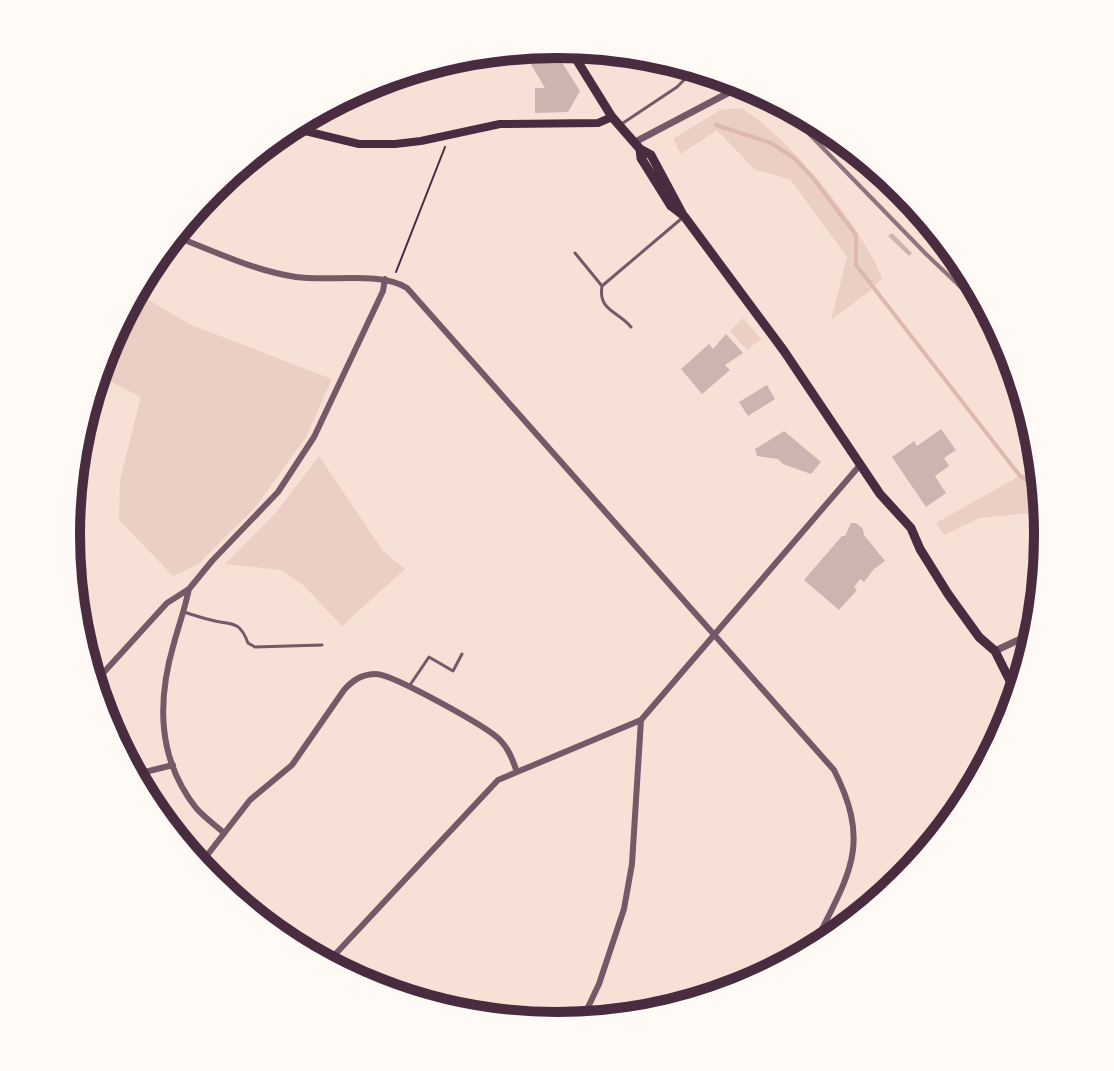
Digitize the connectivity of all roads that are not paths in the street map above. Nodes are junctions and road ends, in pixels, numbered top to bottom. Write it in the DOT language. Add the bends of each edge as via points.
graph roads {
  1 [pos="576,59"];
  2 [pos="688,76"];
  3 [pos="732,91"];
  4 [pos="616,121"];
  5 [pos="304,131"];
  6 [pos="638,145"];
  7 [pos="684,216"];
  8 [pos="183,239"];
  9 [pos="575,253"];
  10 [pos="389,280"];
  11 [pos="602,286"];
  12 [pos="631,327"];
  13 [pos="860,465"];
  14 [pos="189,589"];
  15 [pos="184,612"];
  16 [pos="715,634"];
  17 [pos="1023,638"];
  18 [pos="322,645"];
  19 [pos="995,651"];
  20 [pos="462,654"];
  21 [pos="101,675"];
  22 [pos="1011,683"];
  23 [pos="409,687"];
  24 [pos="641,720"];
  25 [pos="173,765"];
  26 [pos="517,772"];
  27 [pos="142,773"];
  28 [pos="224,833"];
  29 [pos="205,858"];
  30 [pos="819,935"];
  31 [pos="333,957"];
  32 [pos="585,1012"];
  1 -- 4 [label="main road"];
  2 -- 4 [label="lane"];
  3 -- 6 [label="street"];
  4 -- 5 [label="main road" via="500,124 395,144 359,144"];
  4 -- 6 [label="main road"];
  6 -- 7 [label="main road" via="651,155"];
  7 -- 11 [label="lane"];
  7 -- 13 [label="main road"];
  8 -- 10 [label="street" via="295,277"];
  9 -- 11 [label="lane"];
  10 -- 14 [label="street" via="295,469"];
  10 -- 16 [label="street" via="407,288"];
  11 -- 12 [label="lane" via="603,305"];
  13 -- 16 [label="street"];
  13 -- 19 [label="main road" via="911,528 971,627"];
  14 -- 15 [label="street"];
  14 -- 21 [label="street" via="167,603"];
  15 -- 18 [label="lane" via="234,623 255,647"];
  15 -- 25 [label="street" via="164,687 163,734"];
  16 -- 24 [label="street"];
  16 -- 30 [label="street" via="834,770 848,798 854,851"];
  17 -- 19 [label="street"];
  19 -- 22 [label="main road"];
  20 -- 23 [label="lane" via="453,671 429,657"];
  23 -- 26 [label="street" via="494,734"];
  23 -- 28 [label="street" via="375,674 353,680 292,765 250,800"];
  24 -- 26 [label="street"];
  24 -- 32 [label="street" via="624,909"];
  25 -- 27 [label="street"];
  25 -- 28 [label="street" via="197,809"];
  26 -- 31 [label="street" via="491,786"];
  28 -- 29 [label="street"];
}
